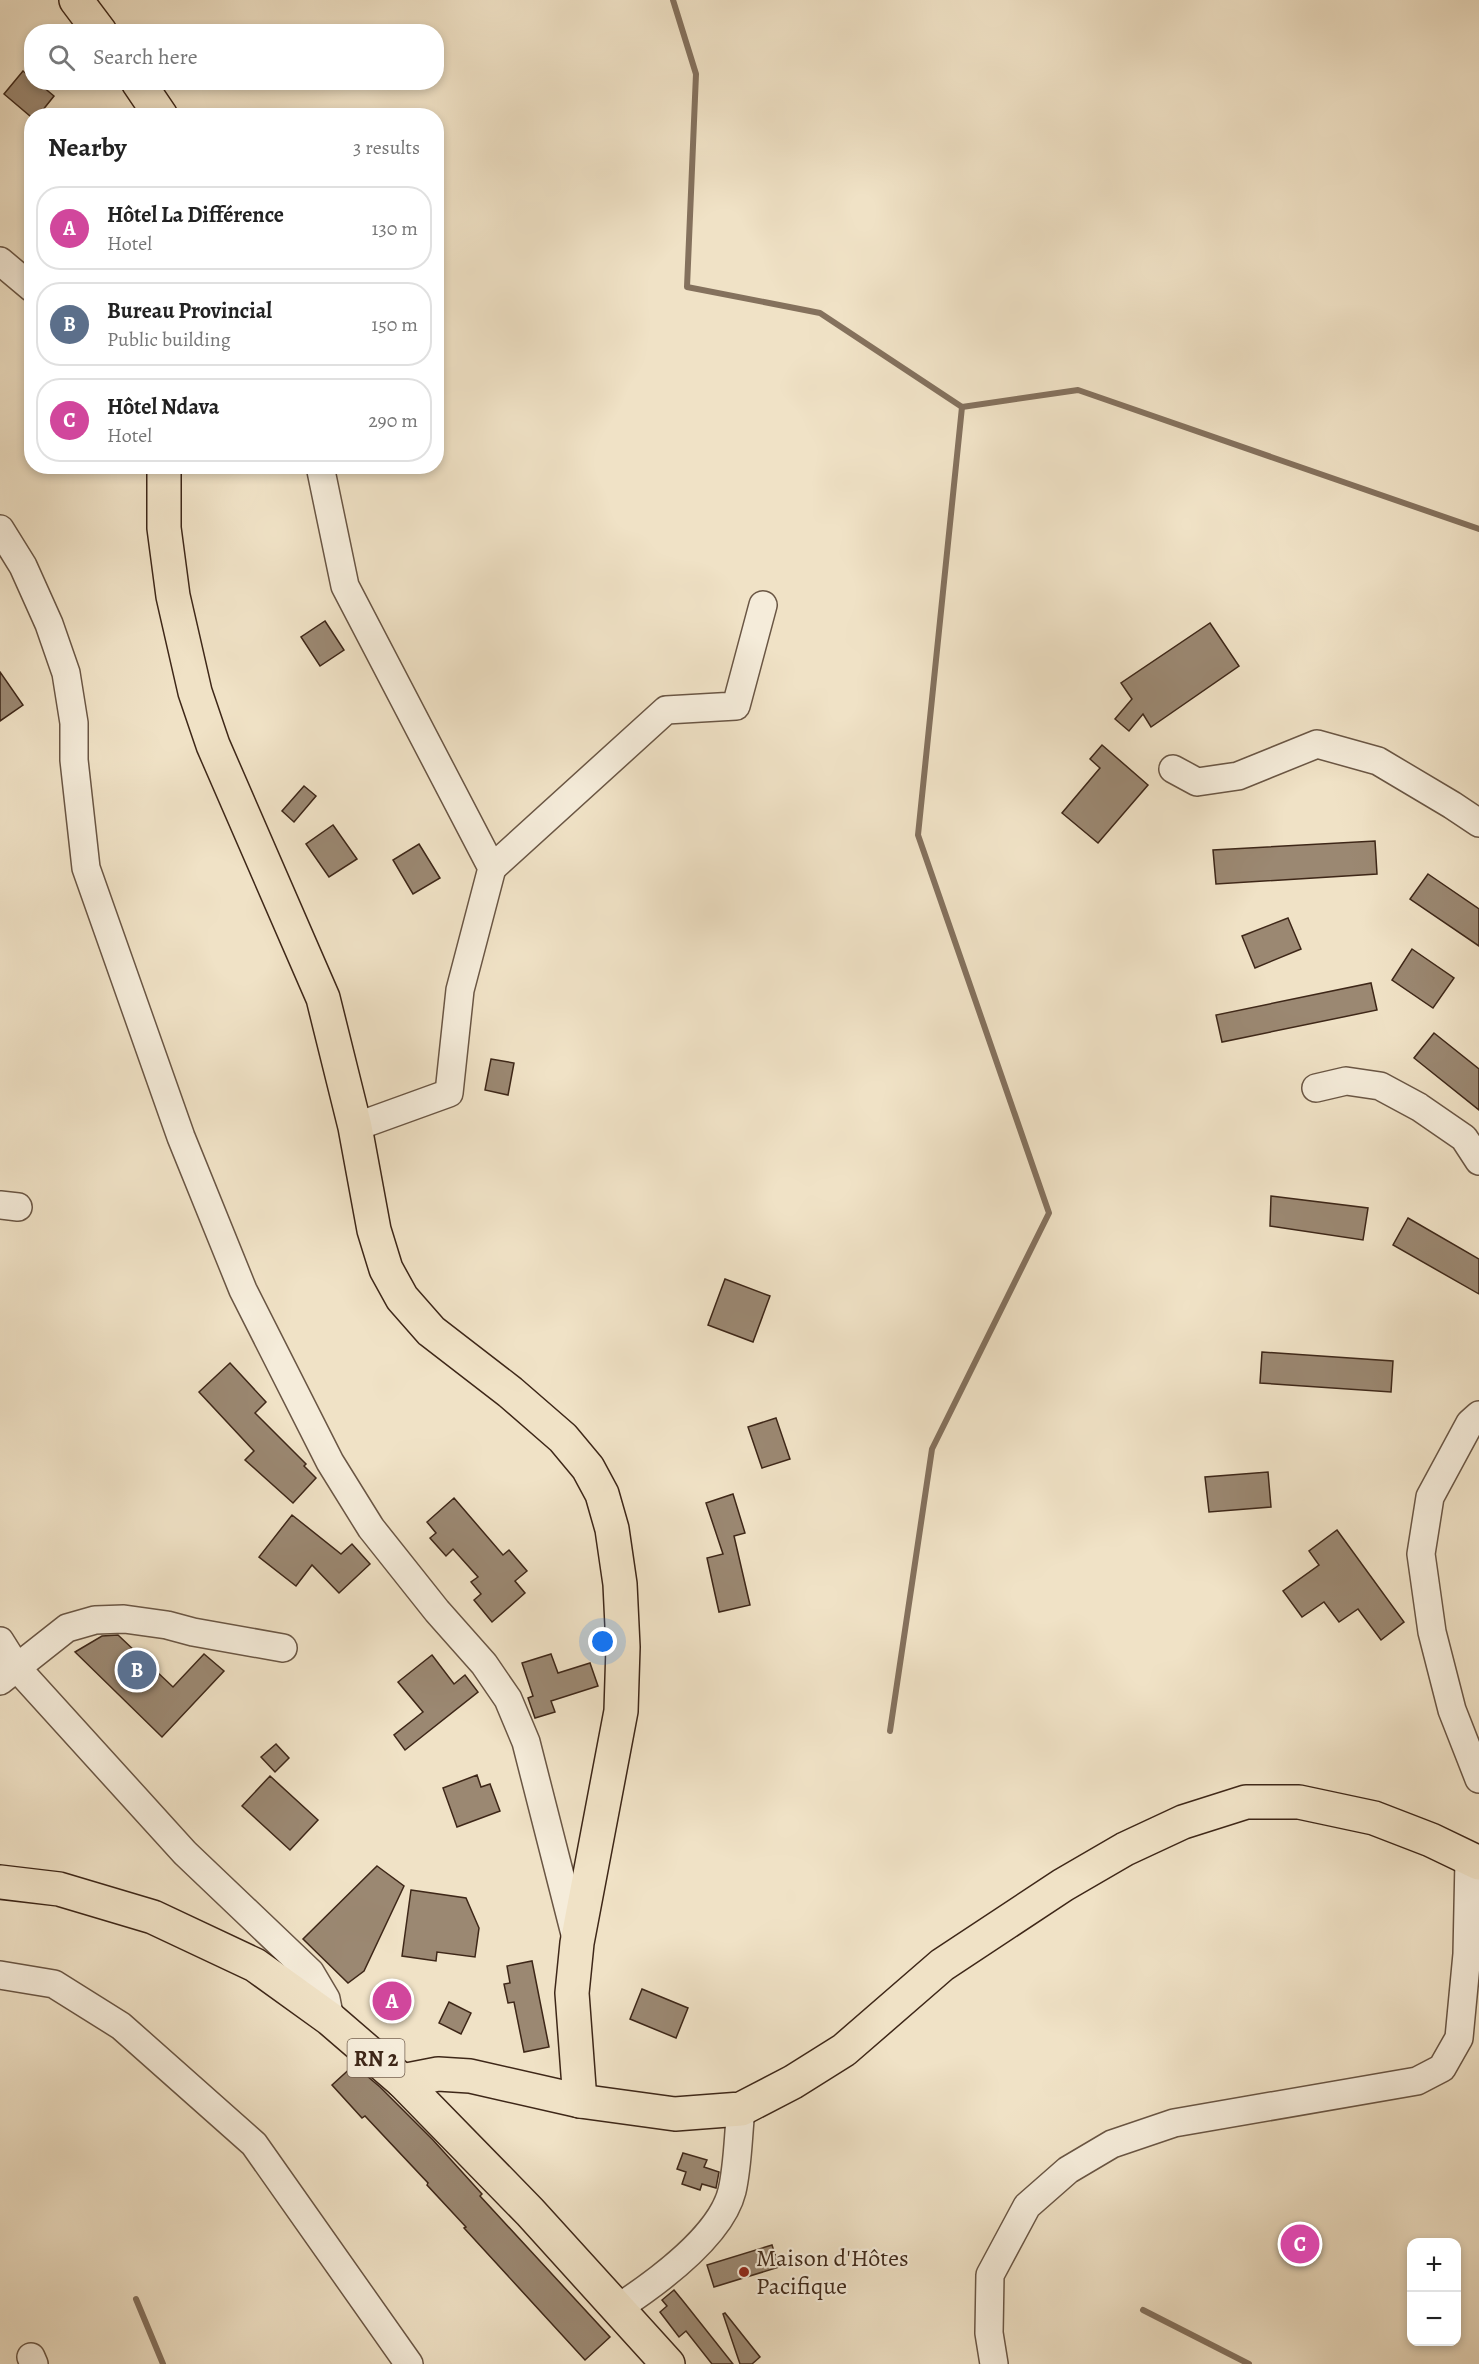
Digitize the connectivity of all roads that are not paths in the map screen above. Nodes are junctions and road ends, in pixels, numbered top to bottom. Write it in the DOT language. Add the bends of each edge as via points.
graph roads {
  1 [pos="76,0"];
  2 [pos="94,24"];
  3 [pos="143,90"];
  4 [pos="156,108"];
  5 [pos="0,261"];
  6 [pos="24,281"];
  7 [pos="162,474"];
  8 [pos="322,474"];
  9 [pos="0,529"];
  10 [pos="763,605"];
  11 [pos="1173,769"];
  12 [pos="1479,823"];
  13 [pos="492,868"];
  14 [pos="1316,1088"];
  15 [pos="355,1127"];
  16 [pos="1479,1161"];
  17 [pos="1479,1415"];
  18 [pos="0,1641"];
  19 [pos="283,1648"];
  20 [pos="9,1674"];
  21 [pos="1479,1779"];
  22 [pos="1474,1862"];
  23 [pos="0,1882"];
  24 [pos="577,1943"];
  25 [pos="0,1975"];
  26 [pos="330,2019"];
  27 [pos="402,2081"];
  28 [pos="580,2101"];
  29 [pos="741,2109"];
  30 [pos="618,2308"];
  31 [pos="408,2364"];
  32 [pos="668,2364"];
  33 [pos="994,2364"];
  1 -- 2 [label="main road"];
  3 -- 4 [label="main road"];
  5 -- 6 [label="street"];
  7 -- 15 [label="main road" via="173,596 195,692 213,745 323,998"];
  8 -- 13 [label="street" via="345,586"];
  9 -- 24 [label="street" via="23,566 66,673 86,868 181,1137 243,1290 330,1462 371,1528 484,1664 508,1699 526,1742"];
  10 -- 13 [label="street" via="736,706 666,710"];
  11 -- 12 [label="street" via="1197,782 1238,776 1317,744 1378,761"];
  13 -- 15 [label="street" via="460,990 449,1093"];
  14 -- 16 [label="street" via="1346,1081 1380,1086 1464,1138"];
  15 -- 24 [label="main road" via="374,1230 386,1269 402,1298 431,1331 563,1438 588,1468 602,1494 612,1529 620,1595 621,1711"];
  17 -- 21 [label="street" via="1470,1423 1430,1497 1421,1554 1432,1632 1452,1710"];
  18 -- 20 [label="street"];
  19 -- 20 [label="street" via="167,1625 95,1620 67,1628"];
  20 -- 26 [label="street" via="185,1853 310,1972 326,1999"];
  22 -- 29 [label="main road" via="1374,1818 1299,1802 1246,1802 1183,1822 1125,1849 1054,1891 942,1965 844,2050"];
  22 -- 33 [label="street" via="1459,2038 1442,2068 1417,2081 1174,2123 1112,2144 1068,2170 1027,2206 990,2275 989,2333"];
  23 -- 26 [label="main road, RN 2" via="59,1889 153,1917 255,1965"];
  24 -- 28 [label="main road" via="572,1993"];
  25 -- 31 [label="street" via="54,1984 121,2026 254,2144"];
  26 -- 27 [label="main road, RN 2"];
  27 -- 28 [label="main road" via="438,2074 470,2076"];
  27 -- 30 [label="main road, RN 2"];
  28 -- 29 [label="main road" via="675,2114"];
  29 -- 30 [label="street" via="732,2191 723,2216 657,2282"];
  30 -- 32 [label="main road, RN 2"];
}
